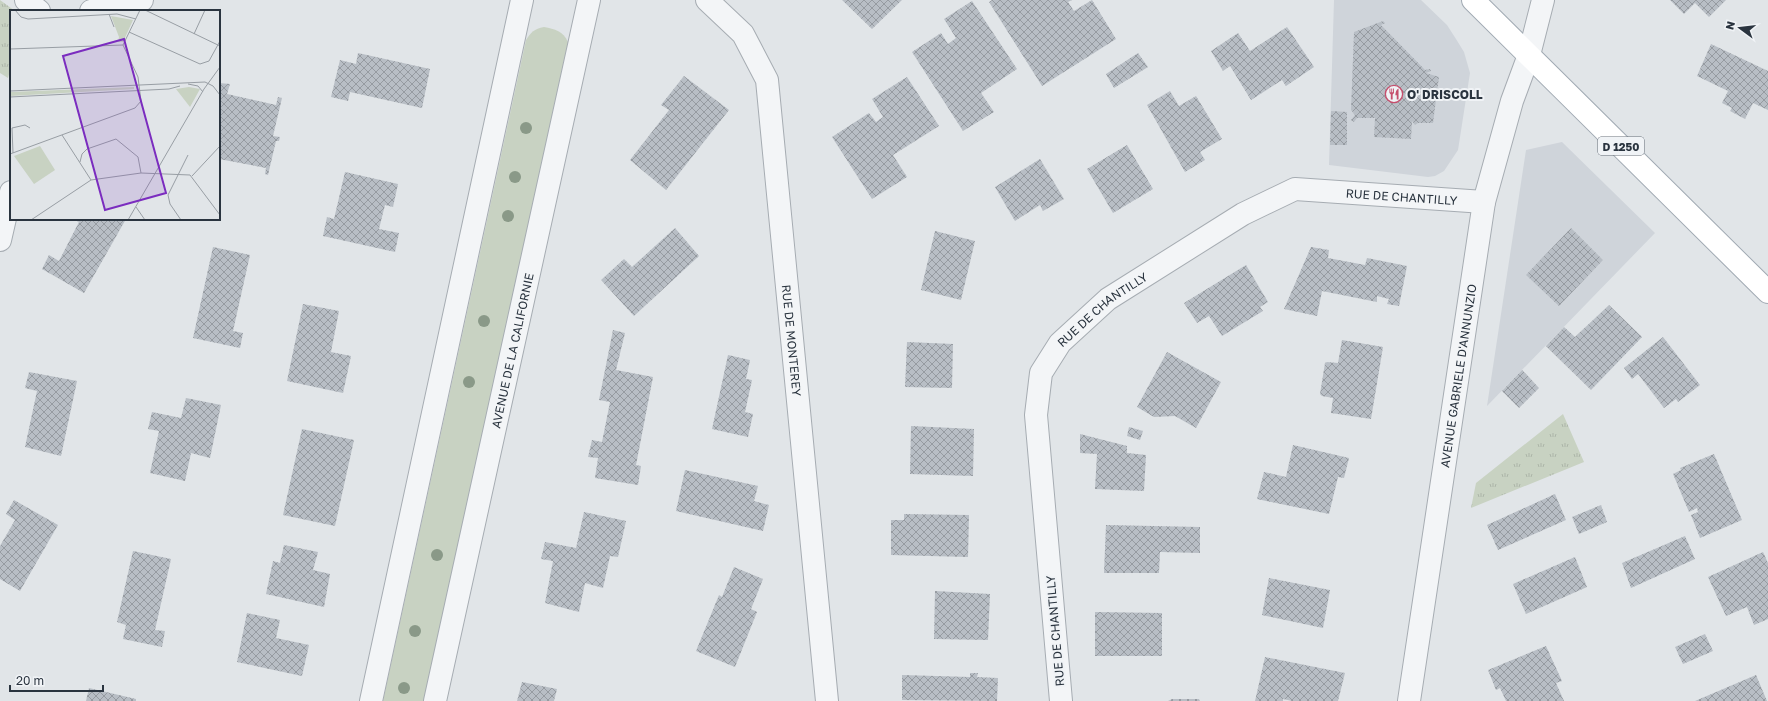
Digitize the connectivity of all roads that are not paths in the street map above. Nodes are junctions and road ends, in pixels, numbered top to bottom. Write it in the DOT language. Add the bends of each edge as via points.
graph roads {
  1 [pos="26,0"];
  2 [pos="142,0"];
  3 [pos="522,0"];
  4 [pos="589,0"];
  5 [pos="707,0"];
  6 [pos="1473,0"];
  7 [pos="1543,0"];
  8 [pos="37,10"];
  9 [pos="95,10"];
  10 [pos="1529,55"];
  11 [pos="10,196"];
  12 [pos="1484,202"];
  13 [pos="0,240"];
  14 [pos="1768,292"];
  15 [pos="371,701"];
  16 [pos="435,701"];
  17 [pos="827,701"];
  18 [pos="1061,701"];
  19 [pos="1409,701"];
  1 -- 8 [label="street"];
  2 -- 9 [label="street" via="120,2"];
  3 -- 15 [label="street"];
  4 -- 16 [label="street, AVENUE DE LA CALIFORNIE"];
  5 -- 17 [label="street, RUE DE MONTEREY" via="743,34 767,80"];
  6 -- 10 [label="main road, D 1250"];
  7 -- 10 [label="street, AVENUE GABRIELE D'ANNUNZIO"];
  10 -- 12 [label="street, AVENUE GABRIELE D'ANNUNZIO" via="1512,101"];
  10 -- 14 [label="main road, D 1250"];
  11 -- 13 [label="street"];
  12 -- 18 [label="street, RUE DE CHANTILLY" via="1295,189 1243,214 1108,299 1060,343 1042,373 1036,415"];
  12 -- 19 [label="street, AVENUE GABRIELE D'ANNUNZIO"];
}
